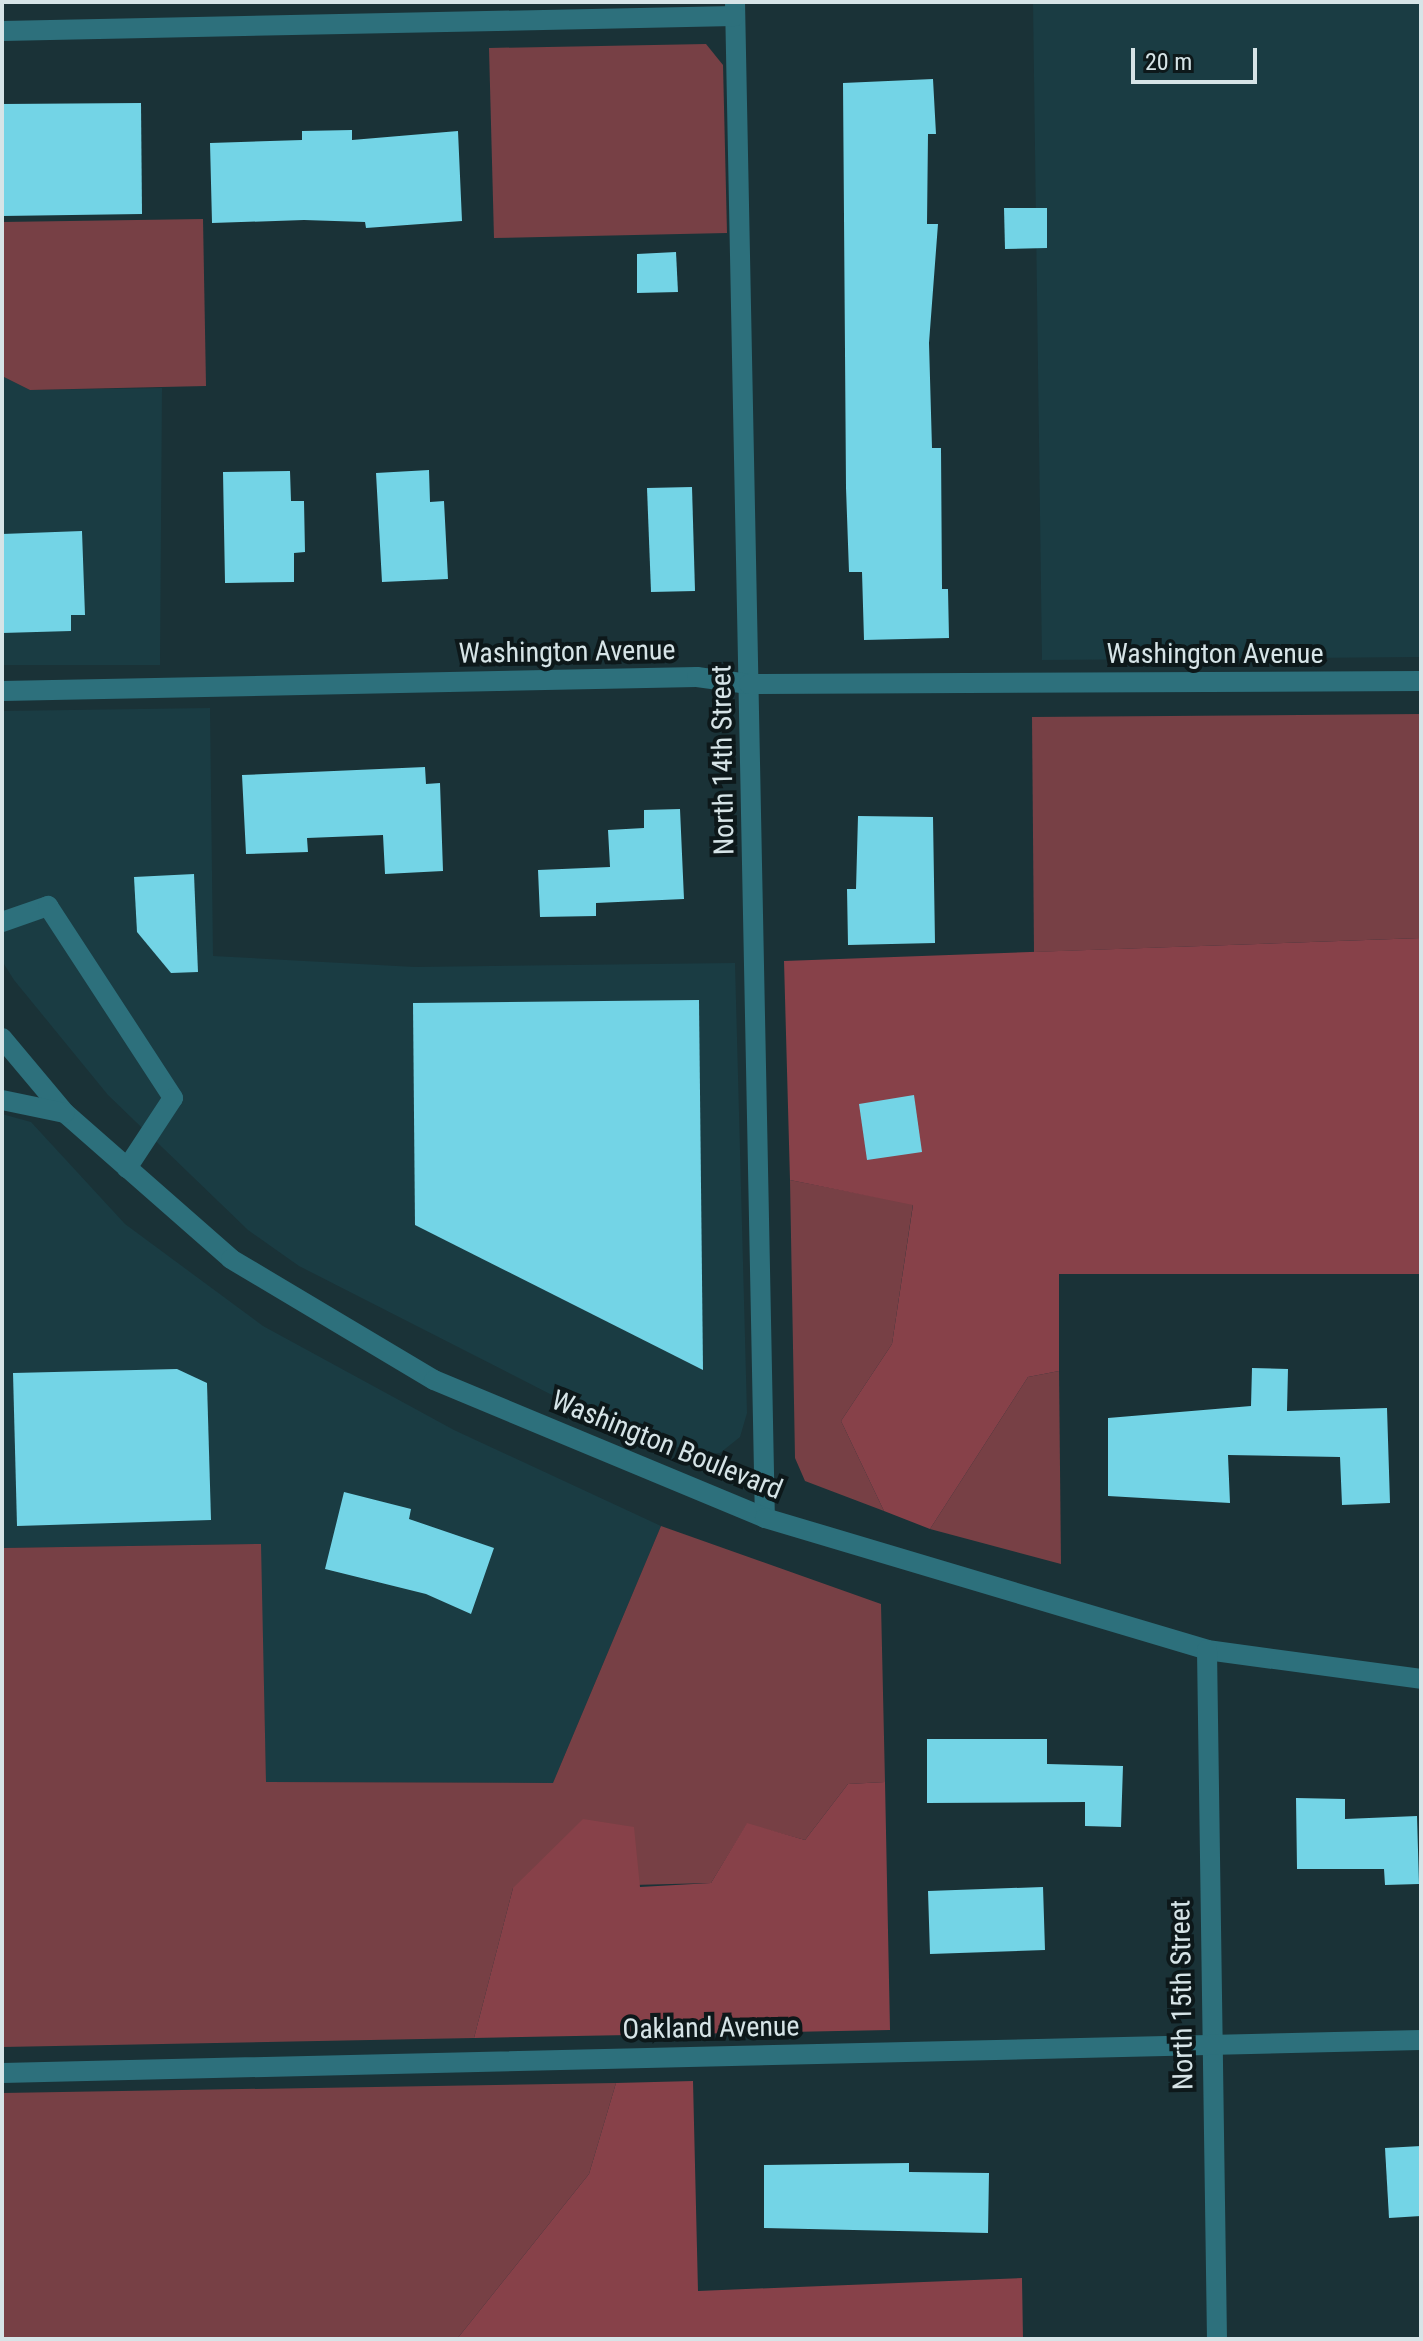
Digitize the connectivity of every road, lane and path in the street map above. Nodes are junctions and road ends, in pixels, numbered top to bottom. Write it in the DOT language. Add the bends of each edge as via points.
graph roads {
  1 [pos="735,9"];
  2 [pos="2,31"];
  3 [pos="1421,681"];
  4 [pos="749,684"];
  5 [pos="2,691"];
  6 [pos="2,922"];
  7 [pos="2,1038"];
  8 [pos="2,1100"];
  9 [pos="65,1113"];
  10 [pos="127,1168"];
  11 [pos="765,1518"];
  12 [pos="1207,1650"];
  13 [pos="1421,1679"];
  14 [pos="1421,2040"];
  15 [pos="1210,2045"];
  16 [pos="2,2073"];
  17 [pos="1217,2339"];
  1 -- 2 [label="street"];
  1 -- 4 [label="street, North 14th Street"];
  3 -- 4 [label="street, Washington Avenue"];
  4 -- 5 [label="street, Washington Avenue" via="697,677"];
  4 -- 11 [label="street, North 14th Street"];
  6 -- 10 [label="street" via="48,906 173,1098"];
  7 -- 9 [label="street, Washington Boulevard"];
  8 -- 9 [label="street"];
  9 -- 10 [label="street, Washington Boulevard"];
  10 -- 11 [label="street, Washington Boulevard" via="231,1259 434,1380"];
  11 -- 12 [label="street, Washington Boulevard"];
  12 -- 13 [label="street, Washington Boulevard"];
  12 -- 15 [label="street, North 15th Street"];
  14 -- 15 [label="street, Oakland Avenue"];
  15 -- 16 [label="street, Oakland Avenue"];
  15 -- 17 [label="street, North 15th Street"];
}
